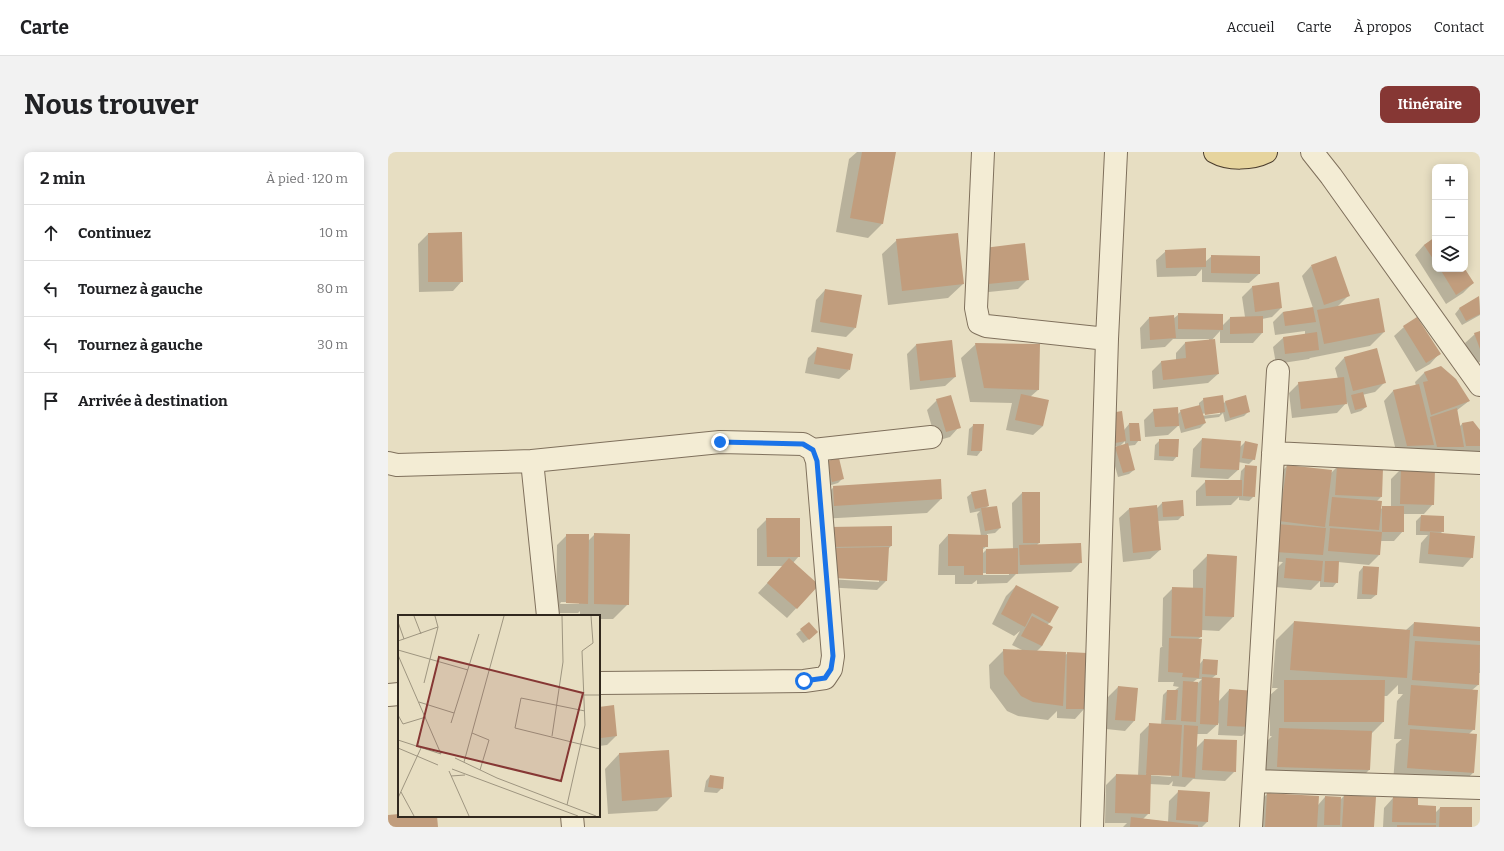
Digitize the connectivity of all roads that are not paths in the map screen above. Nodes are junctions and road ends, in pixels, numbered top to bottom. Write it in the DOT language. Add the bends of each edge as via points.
graph roads {
  1 [pos="983,152"];
  2 [pos="1116,152"];
  3 [pos="1214,152"];
  4 [pos="1266,152"];
  5 [pos="1312,152"];
  6 [pos="1108,338"];
  7 [pos="1278,371"];
  8 [pos="1477,375"];
  9 [pos="931,437"];
  10 [pos="813,450"];
  11 [pos="1273,453"];
  12 [pos="532,461"];
  13 [pos="388,463"];
  14 [pos="1480,463"];
  15 [pos="548,615"];
  16 [pos="600,684"];
  17 [pos="398,694"];
  18 [pos="388,695"];
  19 [pos="1254,781"];
  20 [pos="1480,788"];
  21 [pos="572,817"];
  22 [pos="574,827"];
  23 [pos="1092,827"];
  24 [pos="1251,827"];
  1 -- 6 [label="street" via="976,308 979,323 986,326"];
  2 -- 6 [label="street"];
  3 -- 4 [label="main road" via="1239,158"];
  5 -- 8 [label="street"];
  6 -- 23 [label="street"];
  7 -- 11 [label="street"];
  9 -- 10 [label="street"];
  10 -- 12 [label="street" via="803,444 720,442"];
  10 -- 16 [label="street" via="817,461 833,656 831,669 825,678 804,681"];
  11 -- 14 [label="street"];
  11 -- 19 [label="street"];
  12 -- 13 [label="street"];
  12 -- 15 [label="street"];
  17 -- 18 [label="street"];
  19 -- 20 [label="street"];
  19 -- 24 [label="street"];
  21 -- 22 [label="street"];
}
